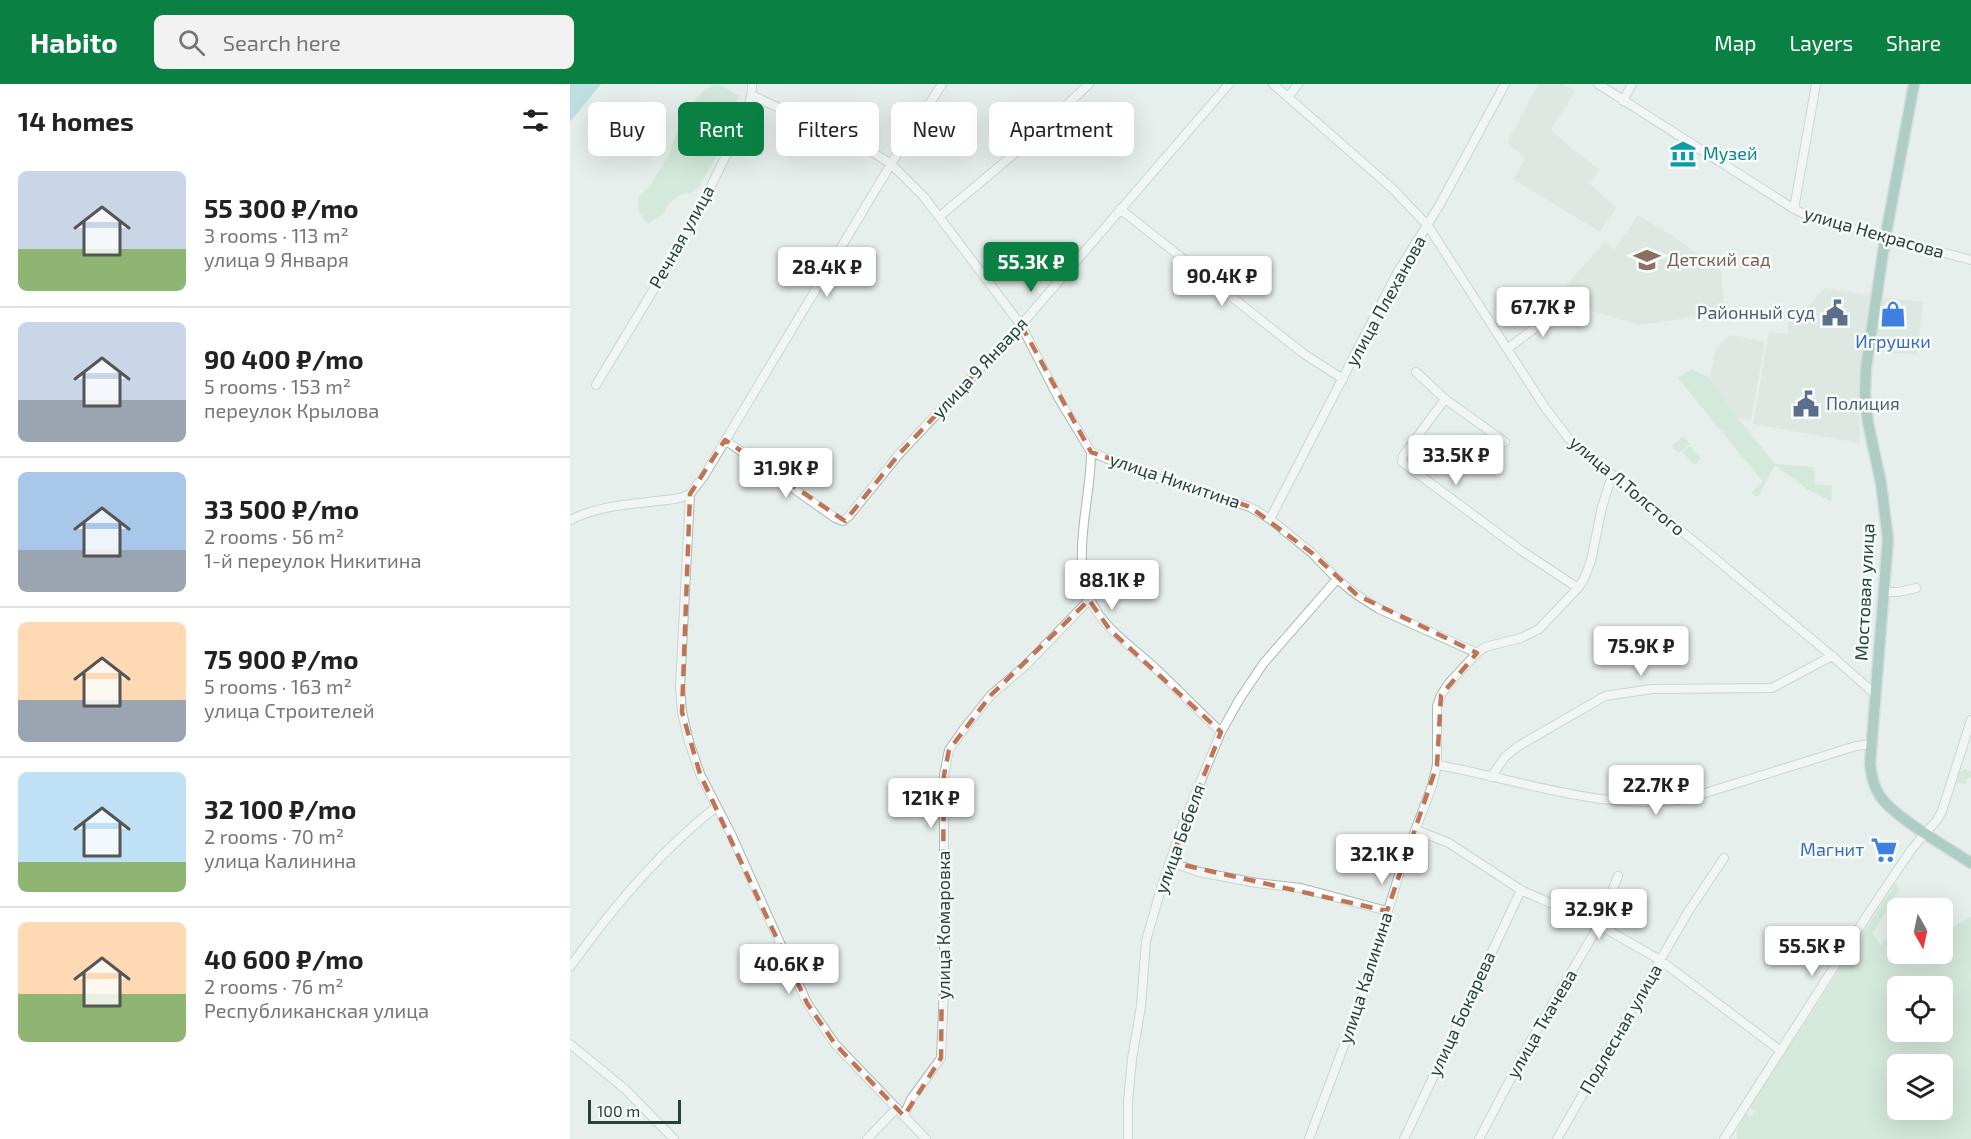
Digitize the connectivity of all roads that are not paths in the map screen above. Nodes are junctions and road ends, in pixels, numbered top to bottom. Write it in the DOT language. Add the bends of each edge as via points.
graph roads {
  1 [pos="752,84"];
  2 [pos="942,84"];
  3 [pos="1089,84"];
  4 [pos="1229,84"];
  5 [pos="1273,84"];
  6 [pos="1298,84"];
  7 [pos="1505,84"];
  8 [pos="1598,84"];
  9 [pos="1632,84"];
  10 [pos="1816,84"];
  11 [pos="1914,84"];
  12 [pos="753,96"];
  13 [pos="1289,96"];
  14 [pos="1623,101"];
  15 [pos="891,164"];
  16 [pos="1120,209"];
  17 [pos="1794,209"];
  18 [pos="939,217"];
  19 [pos="1428,226"];
  20 [pos="1885,238"];
  21 [pos="1971,260"];
  22 [pos="1563,307"];
  23 [pos="1021,325"];
  24 [pos="1507,349"];
  25 [pos="1416,372"];
  26 [pos="1343,379"];
  27 [pos="596,385"];
  28 [pos="1445,399"];
  29 [pos="725,440"];
  30 [pos="1505,442"];
  31 [pos="1091,452"];
  32 [pos="1612,475"];
  33 [pos="690,494"];
  34 [pos="1270,519"];
  35 [pos="570,520"];
  36 [pos="1337,579"];
  37 [pos="1578,588"];
  38 [pos="1916,588"];
  39 [pos="1883,592"];
  40 [pos="1089,600"];
  41 [pos="1477,653"];
  42 [pos="1832,656"];
  43 [pos="1876,695"];
  44 [pos="1971,720"];
  45 [pos="1221,732"];
  46 [pos="1872,744"];
  47 [pos="1437,765"];
  48 [pos="1491,777"];
  49 [pos="716,807"];
  50 [pos="1416,830"];
  51 [pos="1925,832"];
  52 [pos="1724,858"];
  53 [pos="1170,862"];
  54 [pos="1971,863"];
  55 [pos="1618,876"];
  56 [pos="1521,890"];
  57 [pos="1387,911"];
  58 [pos="1599,925"];
  59 [pos="1660,960"];
  60 [pos="570,967"];
  61 [pos="570,1044"];
  62 [pos="1781,1051"];
  63 [pos="897,1108"];
  64 [pos="904,1116"];
  65 [pos="674,1139"];
  66 [pos="867,1139"];
  67 [pos="926,1139"];
  68 [pos="1128,1139"];
  69 [pos="1309,1139"];
  70 [pos="1404,1139"];
  71 [pos="1479,1139"];
  72 [pos="1557,1139"];
  73 [pos="1724,1139"];
  1 -- 12 [label="street, Речная улица"];
  2 -- 15 [label="street"];
  3 -- 18 [label="street"];
  4 -- 16 [label="street, улица 9 Января"];
  5 -- 13 [label="street, улица Л.Толстого"];
  6 -- 13 [label="street"];
  7 -- 19 [label="street, улица Плеханова"];
  8 -- 14 [label="street, улица Некрасова"];
  9 -- 14 [label="street"];
  10 -- 17 [label="street"];
  11 -- 20 [label="main road, Мостовая улица"];
  12 -- 15 [label="street, улица Никитина" via="863,146"];
  12 -- 27 [label="street, Речная улица" via="681,243"];
  13 -- 19 [label="street, улица Л.Толстого"];
  14 -- 17 [label="street, улица Некрасова"];
  15 -- 18 [label="street, улица Никитина"];
  15 -- 29 [label="street"];
  16 -- 23 [label="street, улица 9 Января"];
  16 -- 26 [label="street" via="1304,354"];
  17 -- 20 [label="street, улица Некрасова" via="1815,219"];
  18 -- 23 [label="street, улица Никитина"];
  19 -- 24 [label="street, улица Л.Толстого"];
  19 -- 26 [label="street, улица Плеханова" via="1397,273"];
  20 -- 21 [label="street, улица Некрасова"];
  20 -- 39 [label="main road, Мостовая улица" via="1865,393 1886,514"];
  22 -- 24 [label="street"];
  23 -- 29 [label="street, улица 9 Января" via="900,453 843,521"];
  23 -- 31 [label="street, улица Никитина"];
  24 -- 32 [label="street, улица Л.Толстого" via="1569,439"];
  25 -- 28 [label="street"];
  26 -- 34 [label="street, улица Плеханова"];
  28 -- 30 [label="street"];
  28 -- 37 [label="street" via="1402,462"];
  29 -- 33 [label="street"];
  31 -- 34 [label="street, улица Никитина" via="1144,474 1250,507"];
  31 -- 40 [label="street" via="1082,546"];
  32 -- 37 [label="street" via="1591,561"];
  32 -- 42 [label="street, улица Л.Толстого"];
  33 -- 35 [label="street" via="605,508"];
  33 -- 49 [label="street" via="680,695 689,742"];
  34 -- 36 [label="street, улица Никитина"];
  36 -- 41 [label="street, улица Никитина" via="1379,609"];
  36 -- 45 [label="street, улица Бебеля" via="1263,664"];
  37 -- 41 [label="street" via="1539,629"];
  38 -- 39 [label="street"];
  39 -- 43 [label="main road, Мостовая улица"];
  40 -- 45 [label="street" via="1110,630"];
  40 -- 64 [label="street, улица Комаровка" via="991,695 949,750 944,775 941,1058 911,1099"];
  41 -- 47 [label="street, улица Калинина" via="1441,695 1437,706"];
  42 -- 43 [label="street, улица Л.Толстого"];
  42 -- 48 [label="street" via="1772,688 1652,689 1605,696 1517,747"];
  43 -- 46 [label="main road, Мостовая улица"];
  44 -- 51 [label="street" via="1942,811"];
  45 -- 53 [label="street, улица Бебеля"];
  46 -- 48 [label="street" via="1662,803 1571,795"];
  46 -- 51 [label="main road, Мостовая улица" via="1870,764 1880,796"];
  47 -- 48 [label="street"];
  47 -- 50 [label="street, улица Калинина"];
  49 -- 60 [label="street" via="665,852 618,904"];
  49 -- 63 [label="street" via="807,1003 836,1044"];
  50 -- 56 [label="street" via="1449,843"];
  50 -- 57 [label="street, улица Калинина"];
  51 -- 54 [label="main road, Мостовая улица"];
  51 -- 62 [label="street"];
  52 -- 59 [label="street, Подлесная улица"];
  53 -- 57 [label="street" via="1199,872 1301,888"];
  53 -- 68 [label="street, улица Бебеля" via="1146,941 1128,1102"];
  55 -- 58 [label="street, улица Ткачева"];
  56 -- 58 [label="street"];
  56 -- 70 [label="street, улица Бокарева"];
  57 -- 69 [label="street, улица Калинина" via="1361,1000"];
  58 -- 59 [label="street"];
  58 -- 71 [label="street, улица Ткачева"];
  59 -- 62 [label="street"];
  59 -- 72 [label="street, Подлесная улица"];
  61 -- 65 [label="street" via="625,1089"];
  62 -- 73 [label="street"];
  63 -- 64 [label="street"];
  63 -- 66 [label="street"];
  64 -- 67 [label="street"];
}
